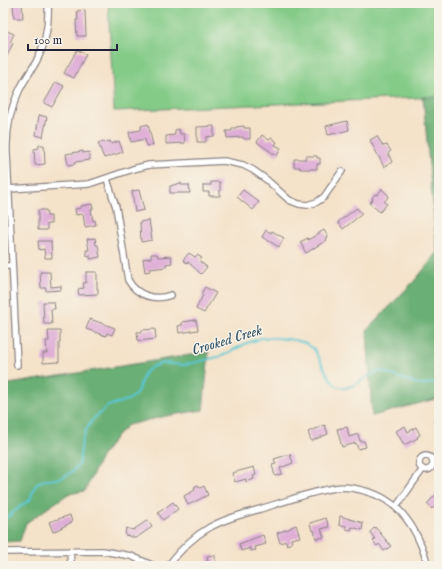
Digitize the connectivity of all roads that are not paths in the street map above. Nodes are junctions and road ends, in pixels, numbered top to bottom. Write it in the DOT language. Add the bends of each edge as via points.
graph roads {
  1 [pos="48,3"];
  2 [pos="6,126"];
  3 [pos="342,171"];
  4 [pos="107,179"];
  5 [pos="9,189"];
  6 [pos="3,266"];
  7 [pos="12,266"];
  8 [pos="171,295"];
  9 [pos="17,365"];
  10 [pos="423,469"];
  11 [pos="396,507"];
  12 [pos="70,551"];
  13 [pos="3,552"];
  14 [pos="71,566"];
  15 [pos="154,566"];
  16 [pos="168,566"];
  17 [pos="428,566"];
  1 -- 2 [label="street" via="48,24 43,45 17,96"];
  2 -- 5 [label="street"];
  3 -- 4 [label="street" via="324,197 307,205 289,200 253,170 224,161 149,165"];
  4 -- 5 [label="street" via="79,186"];
  4 -- 8 [label="street" via="116,207 128,280 135,289 145,295 158,298"];
  5 -- 7 [label="street"];
  6 -- 7 [label="street"];
  7 -- 9 [label="street"];
  10 -- 11 [label="street"];
  11 -- 16 [label="street" via="377,495 361,490 335,488 317,492 213,525 190,540"];
  11 -- 17 [label="street" via="415,531"];
  12 -- 13 [label="street"];
  12 -- 14 [label="street"];
  12 -- 15 [label="street" via="122,554"];
}
